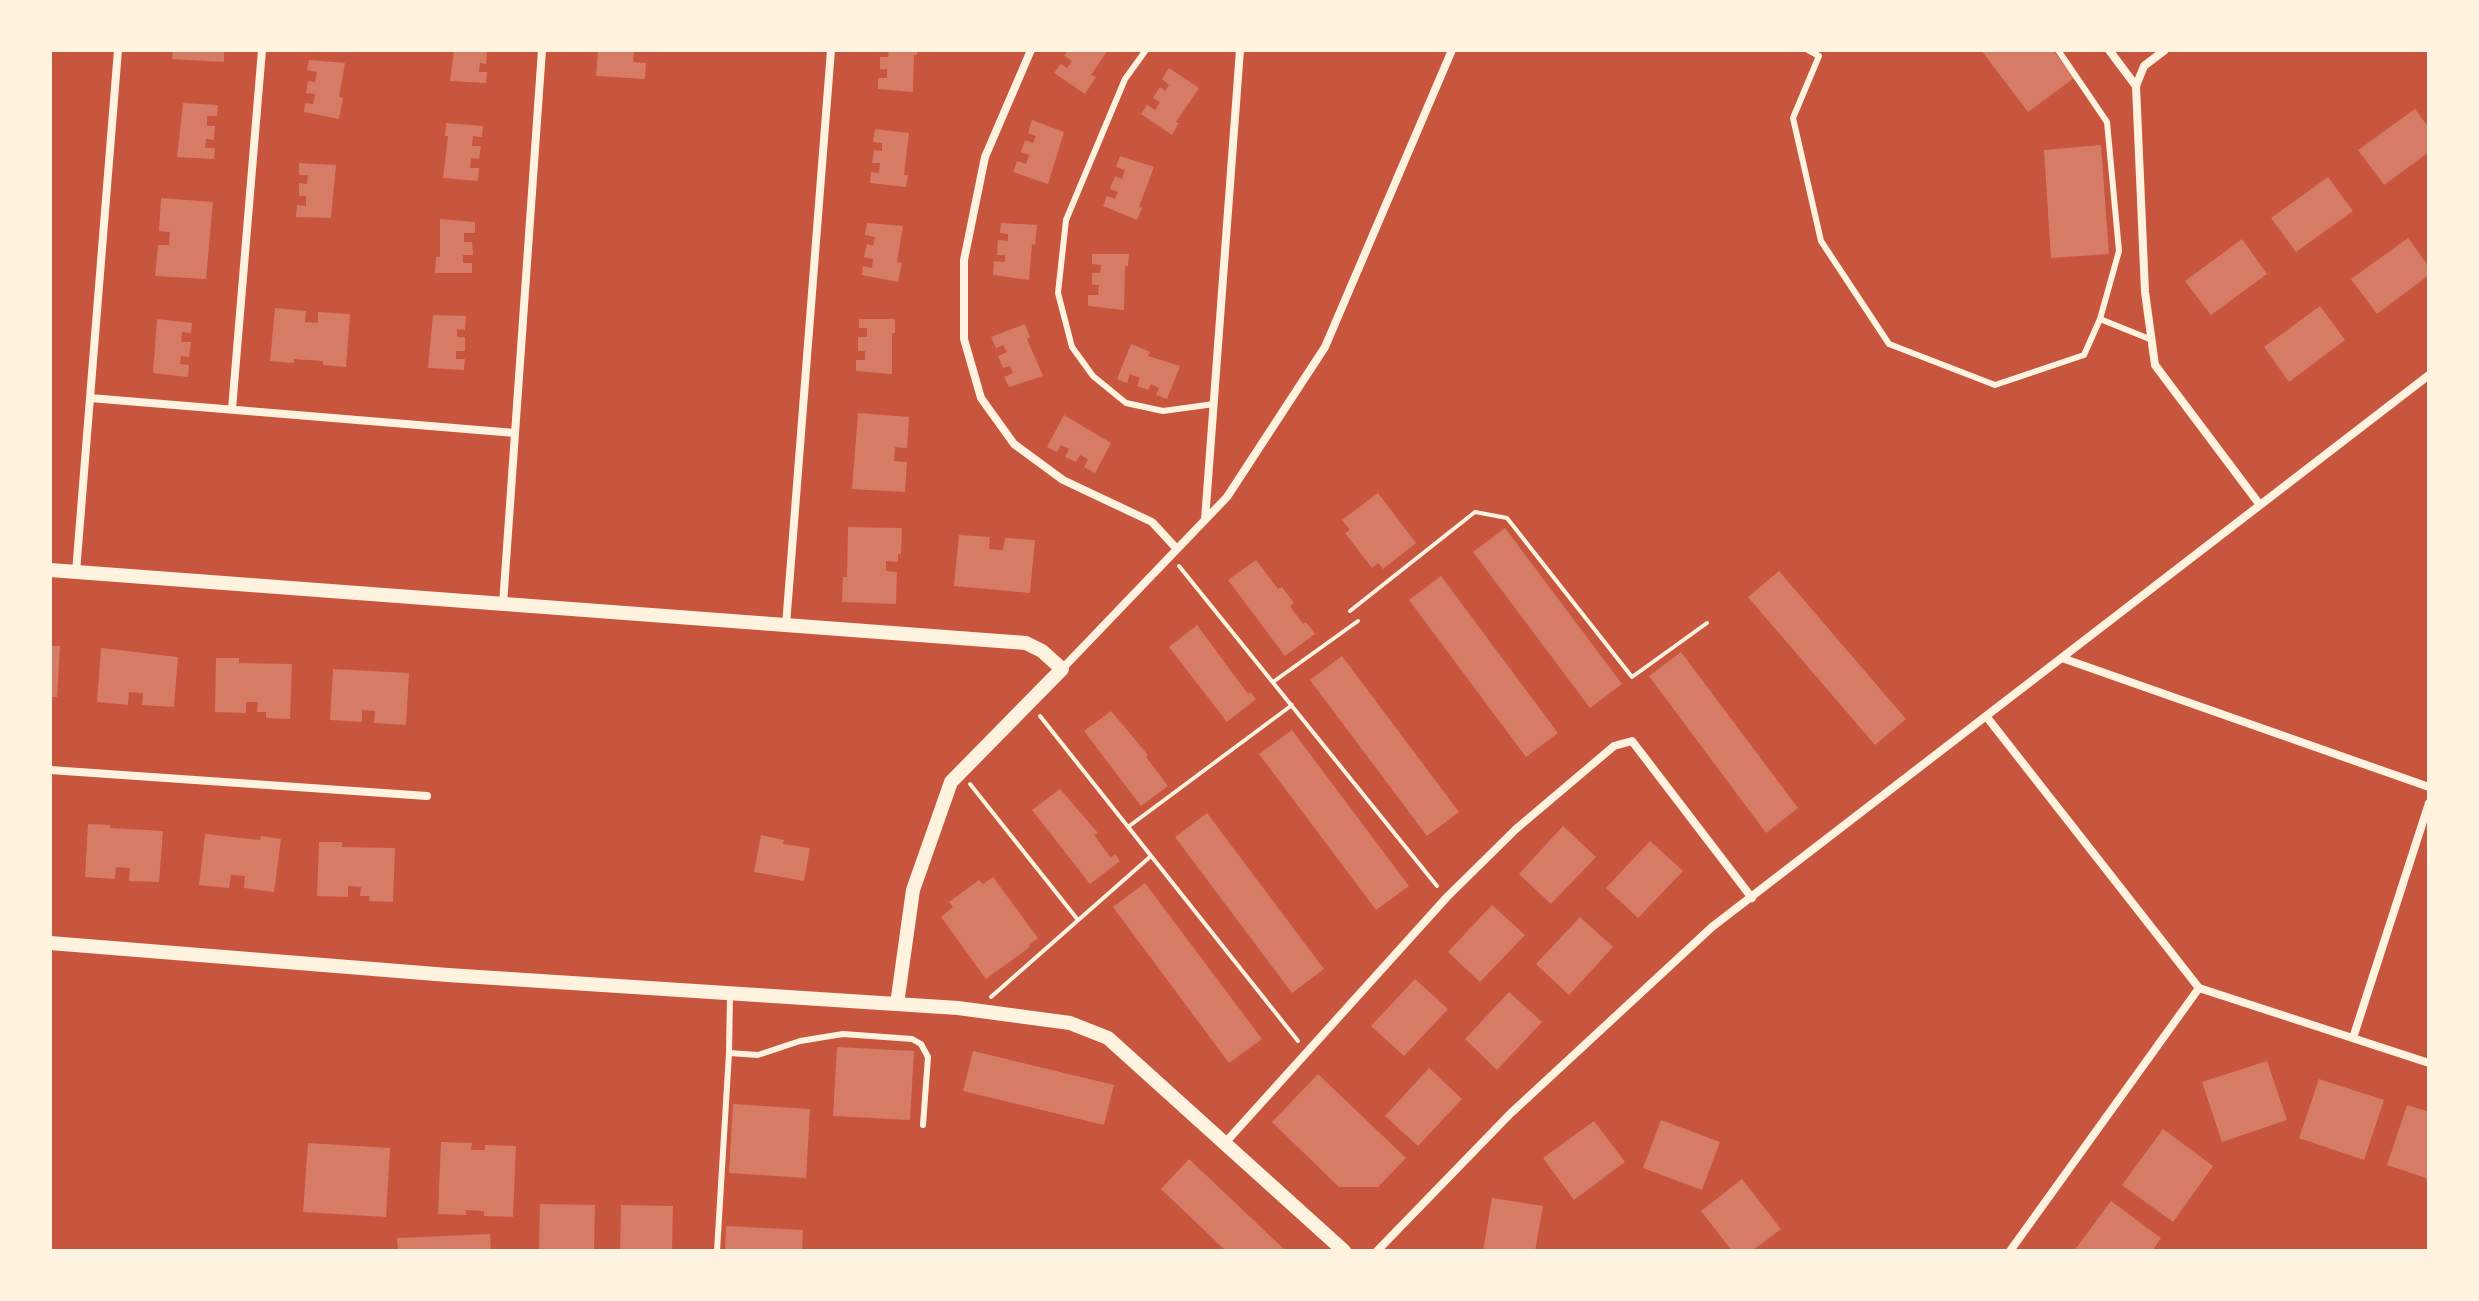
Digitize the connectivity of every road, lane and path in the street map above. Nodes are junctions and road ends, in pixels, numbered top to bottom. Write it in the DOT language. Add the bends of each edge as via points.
graph roads {
  1 [pos="118,50"];
  2 [pos="262,50"];
  3 [pos="542,50"];
  4 [pos="831,50"];
  5 [pos="1031,50"];
  6 [pos="1146,50"];
  7 [pos="1240,50"];
  8 [pos="1452,50"];
  9 [pos="1808,50"];
  10 [pos="2058,50"];
  11 [pos="2109,50"];
  12 [pos="2165,50"];
  13 [pos="2136,86"];
  14 [pos="2100,319"];
  15 [pos="2152,340"];
  16 [pos="2429,375"];
  17 [pos="90,398"];
  18 [pos="1214,404"];
  19 [pos="232,409"];
  20 [pos="515,433"];
  21 [pos="2260,505"];
  22 [pos="1205,520"];
  23 [pos="1174,552"];
  24 [pos="50,570"];
  25 [pos="76,572"];
  26 [pos="503,604"];
  27 [pos="1350,611"];
  28 [pos="1358,621"];
  29 [pos="1707,623"];
  30 [pos="786,625"];
  31 [pos="2062,658"];
  32 [pos="1062,669"];
  33 [pos="1273,682"];
  34 [pos="1029,703"];
  35 [pos="1292,705"];
  36 [pos="1986,716"];
  37 [pos="50,770"];
  38 [pos="961,773"];
  39 [pos="2429,787"];
  40 [pos="427,796"];
  41 [pos="2429,803"];
  42 [pos="1128,827"];
  43 [pos="1151,856"];
  44 [pos="1447,897"];
  45 [pos="1752,898"];
  46 [pos="1078,920"];
  47 [pos="50,943"];
  48 [pos="2199,988"];
  49 [pos="730,993"];
  50 [pos="897,1004"];
  51 [pos="975,1010"];
  52 [pos="2353,1038"];
  53 [pos="729,1053"];
  54 [pos="1307,1053"];
  55 [pos="2429,1063"];
  56 [pos="923,1125"];
  57 [pos="1225,1143"];
  58 [pos="717,1251"];
  59 [pos="1344,1251"];
  60 [pos="1377,1251"];
  61 [pos="2010,1251"];
  1 -- 17 [label="street"];
  2 -- 19 [label="street"];
  3 -- 20 [label="street"];
  4 -- 30 [label="street"];
  5 -- 23 [label="street" via="985,157 964,260 964,339 981,398 1014,444 1063,480 1152,522"];
  6 -- 18 [label="lane" via="1125,79 1066,220 1058,293 1072,347 1093,376 1126,403 1163,411"];
  7 -- 18 [label="street"];
  8 -- 22 [label="street" via="1325,347 1227,497"];
  9 -- 14 [label="lane" via="1819,56 1793,118 1821,241 1889,344 1995,385 2084,355"];
  10 -- 14 [label="lane" via="2107,122 2119,251"];
  11 -- 13 [label="street"];
  12 -- 13 [label="street" via="2144,66"];
  13 -- 15 [label="street"];
  14 -- 15 [label="lane"];
  15 -- 21 [label="street" via="2155,365"];
  16 -- 21 [label="street"];
  17 -- 19 [label="street"];
  17 -- 25 [label="street"];
  18 -- 22 [label="street"];
  19 -- 20 [label="street"];
  20 -- 26 [label="street"];
  21 -- 31 [label="street"];
  22 -- 23 [label="street"];
  23 -- 32 [label="street"];
  23 -- 33 [label="path"];
  24 -- 25 [label="street"];
  25 -- 26 [label="street"];
  26 -- 30 [label="street"];
  27 -- 29 [label="path" via="1475,512 1507,518 1632,677"];
  28 -- 33 [label="path"];
  30 -- 32 [label="street" via="1026,643"];
  31 -- 36 [label="street"];
  31 -- 39 [label="street"];
  32 -- 34 [label="street"];
  33 -- 35 [label="path"];
  34 -- 38 [label="street"];
  34 -- 42 [label="path"];
  35 -- 42 [label="path"];
  35 -- 44 [label="path"];
  36 -- 45 [label="street"];
  36 -- 48 [label="street"];
  37 -- 40 [label="street"];
  38 -- 46 [label="path"];
  38 -- 50 [label="street" via="951,782 913,890"];
  41 -- 52 [label="street"];
  42 -- 43 [label="path"];
  43 -- 46 [label="path"];
  43 -- 54 [label="path"];
  44 -- 45 [label="street" via="1516,829 1614,746 1632,741"];
  44 -- 54 [label="street"];
  45 -- 60 [label="street" via="1617,1013"];
  46 -- 51 [label="path"];
  47 -- 49 [label="street"];
  48 -- 52 [label="street"];
  48 -- 61 [label="street"];
  49 -- 50 [label="street"];
  49 -- 53 [label="lane"];
  50 -- 51 [label="street"];
  51 -- 57 [label="street" via="1070,1023 1108,1038"];
  52 -- 55 [label="street"];
  53 -- 56 [label="lane" via="758,1055 843,1034 912,1039 928,1057"];
  53 -- 58 [label="lane"];
  54 -- 57 [label="street"];
  57 -- 59 [label="street"];
}
